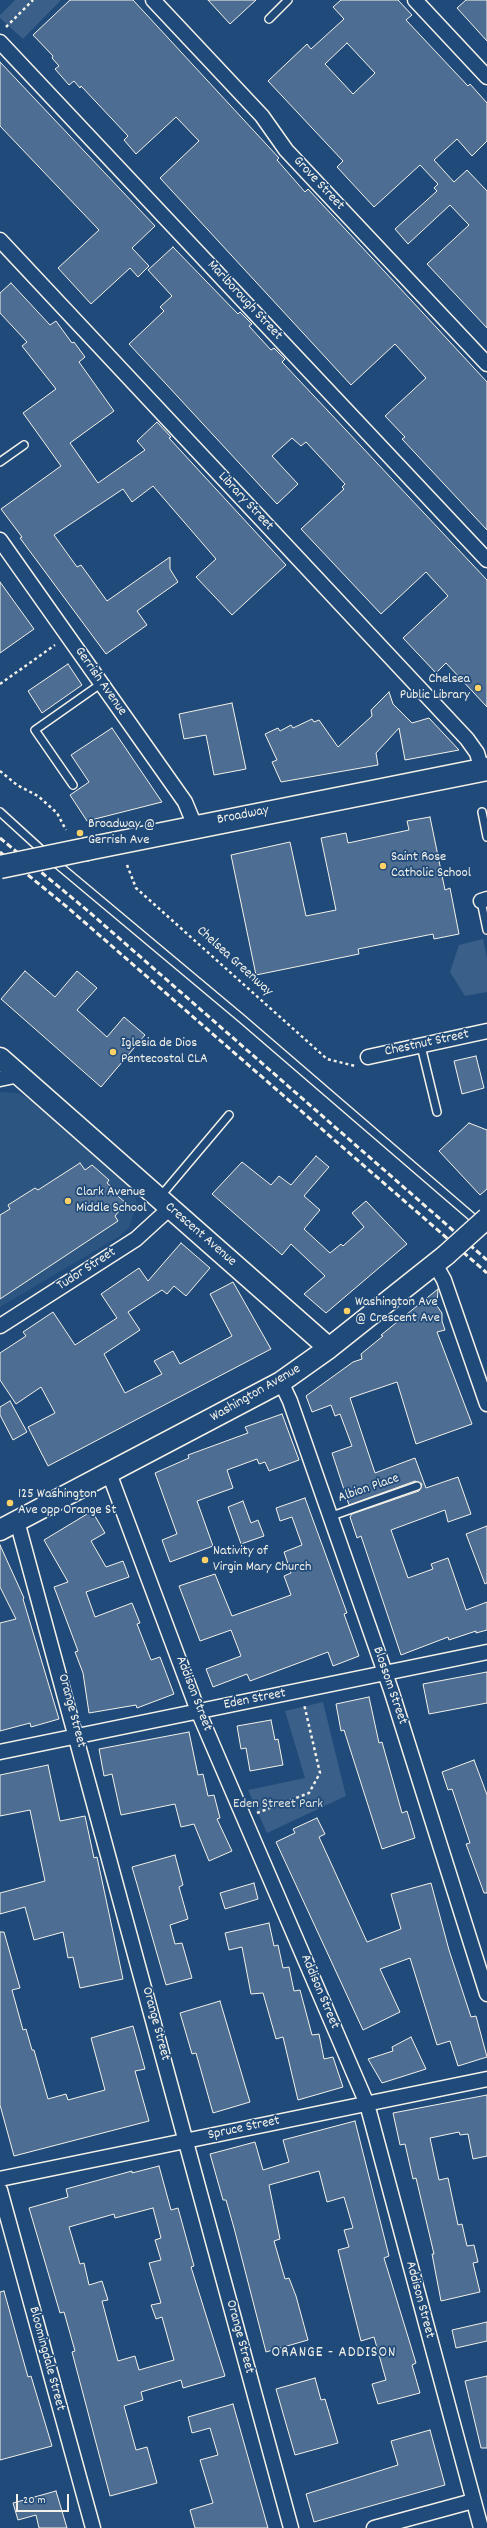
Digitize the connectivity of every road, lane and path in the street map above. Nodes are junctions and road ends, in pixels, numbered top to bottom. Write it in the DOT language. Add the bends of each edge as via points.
graph roads {
  1 [pos="33,0"];
  2 [pos="153,0"];
  3 [pos="288,0"];
  4 [pos="416,0"];
  5 [pos="269,20"];
  6 [pos="6,28"];
  7 [pos="0,42"];
  8 [pos="487,77"];
  9 [pos="0,240"];
  10 [pos="487,364"];
  11 [pos="24,445"];
  12 [pos="0,462"];
  13 [pos="0,540"];
  14 [pos="487,560"];
  15 [pos="69,636"];
  16 [pos="102,683"];
  17 [pos="0,684"];
  18 [pos="485,769"];
  19 [pos="0,771"];
  20 [pos="73,785"];
  21 [pos="0,812"];
  22 [pos="482,812"];
  23 [pos="195,826"];
  24 [pos="66,830"];
  25 [pos="487,837"];
  26 [pos="127,866"];
  27 [pos="0,867"];
  28 [pos="484,900"];
  29 [pos="487,930"];
  30 [pos="487,1031"];
  31 [pos="421,1046"];
  32 [pos="368,1057"];
  33 [pos="0,1058"];
  34 [pos="339,1063"];
  35 [pos="10,1077"];
  36 [pos="437,1112"];
  37 [pos="229,1115"];
  38 [pos="164,1203"];
  39 [pos="487,1218"];
  40 [pos="487,1230"];
  41 [pos="441,1260"];
  42 [pos="0,1326"];
  43 [pos="329,1348"];
  44 [pos="281,1382"];
  45 [pos="487,1404"];
  46 [pos="109,1473"];
  47 [pos="418,1486"];
  48 [pos="329,1517"];
  49 [pos="17,1521"];
  50 [pos="0,1530"];
  51 [pos="487,1652"];
  52 [pos="385,1673"];
  53 [pos="301,1690"];
  54 [pos="198,1711"];
  55 [pos="78,1736"];
  56 [pos="0,1752"];
  57 [pos="245,1817"];
  58 [pos="487,1994"];
  59 [pos="487,2079"];
  60 [pos="366,2104"];
  61 [pos="187,2140"];
  62 [pos="0,2179"];
  63 [pos="0,2190"];
  64 [pos="474,2500"];
  65 [pos="93,2528"];
  66 [pos="291,2528"];
  67 [pos="374,2528"];
  68 [pos="481,2528"];
  1 -- 6 [label="path"];
  2 -- 10 [label="street, Grove Street" via="262,116 286,150"];
  3 -- 5 [label="lane"];
  4 -- 8 [label="street"];
  7 -- 14 [label="street, Marlborough Street"];
  9 -- 18 [label="street, Library Street" via="467,739"];
  11 -- 12 [label="lane"];
  13 -- 15 [label="street, Gerrish Avenue"];
  15 -- 16 [label="street, Gerrish Avenue"];
  15 -- 17 [label="path"];
  16 -- 20 [label="lane" via="35,730"];
  16 -- 23 [label="street, Gerrish Avenue" via="185,802"];
  18 -- 23 [label="main road, Broadway"];
  19 -- 24 [label="path" via="17,785 38,796 57,813"];
  21 -- 40 [label="lane" via="57,864"];
  22 -- 25 [label="lane"];
  23 -- 27 [label="main road, Broadway, bridge"];
  26 -- 34 [label="path, Chelsea Greenway" via="136,888 327,1059"];
  28 -- 29 [label="lane"];
  30 -- 31 [label="street, Chestnut Street"];
  31 -- 32 [label="street, Chestnut Street"];
  31 -- 36 [label="lane"];
  33 -- 35 [label="main road, Crescent Avenue"];
  35 -- 38 [label="main road, Crescent Avenue"];
  37 -- 38 [label="lane"];
  38 -- 42 [label="street, Tudor Street" via="136,1239"];
  38 -- 43 [label="main road, Crescent Avenue"];
  39 -- 41 [label="main road, Washington Avenue, bridge"];
  41 -- 43 [label="main road, Washington Avenue"];
  41 -- 45 [label="street" via="444,1280"];
  43 -- 44 [label="main road, Washington Avenue"];
  44 -- 46 [label="main road, Washington Avenue"];
  44 -- 48 [label="street, Blossom Street" via="290,1401"];
  46 -- 49 [label="main road, Washington Avenue"];
  46 -- 54 [label="street, Addison Street"];
  47 -- 48 [label="lane, Albion Place"];
  48 -- 52 [label="street, Blossom Street"];
  49 -- 50 [label="main road, Washington Avenue"];
  49 -- 55 [label="street, Orange Street"];
  51 -- 52 [label="street, Eden Street"];
  52 -- 53 [label="street, Eden Street"];
  52 -- 58 [label="street, Blossom Street"];
  53 -- 54 [label="street, Eden Street"];
  53 -- 57 [label="path" via="320,1773 309,1793"];
  54 -- 55 [label="street, Eden Street"];
  54 -- 57 [label="street, Addison Street"];
  55 -- 56 [label="street, Eden Street"];
  55 -- 61 [label="street, Orange Street"];
  57 -- 60 [label="street, Addison Street"];
  59 -- 60 [label="street, Spruce Street"];
  60 -- 61 [label="street, Spruce Street"];
  60 -- 64 [label="street, Addison Street"];
  61 -- 62 [label="street, Spruce Street"];
  61 -- 66 [label="street, Orange Street"];
  63 -- 65 [label="street, Bloomingdale Street"];
  64 -- 67 [label="street"];
  64 -- 68 [label="street, Addison Street"];
}
